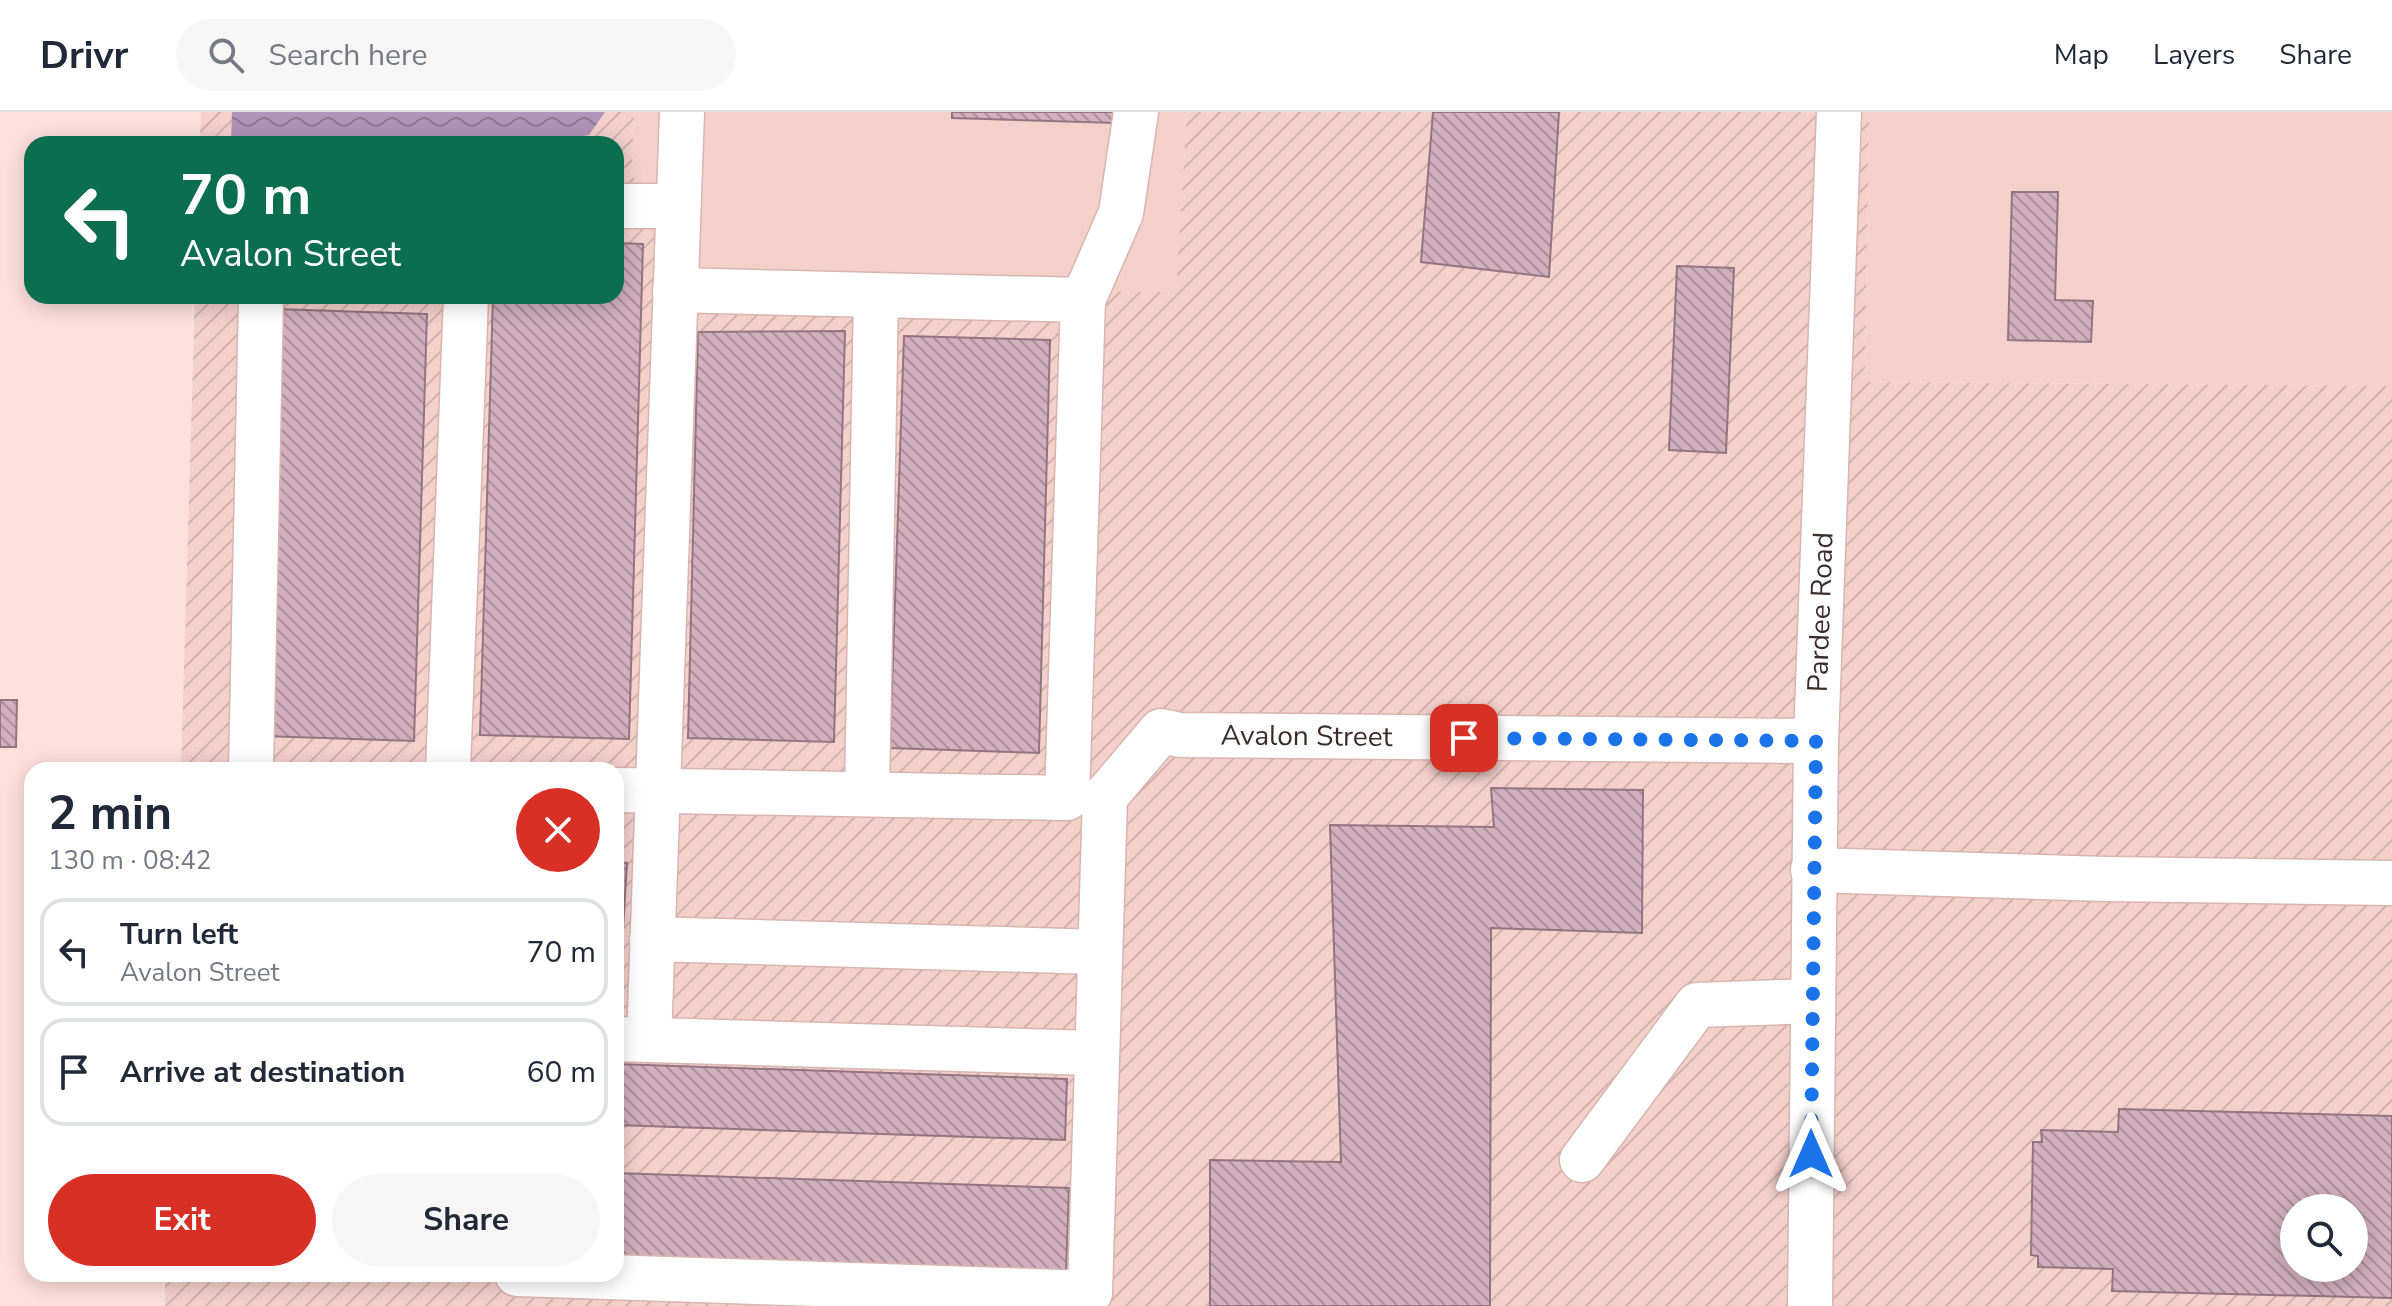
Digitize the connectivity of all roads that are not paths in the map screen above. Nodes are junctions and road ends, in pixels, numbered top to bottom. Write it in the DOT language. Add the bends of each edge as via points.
graph roads {
  1 [pos="682,112"];
  2 [pos="1136,112"];
  3 [pos="1839,112"];
  4 [pos="624,206"];
  5 [pos="678,206"];
  6 [pos="675,290"];
  7 [pos="876,295"];
  8 [pos="1083,300"];
  9 [pos="261,304"];
  10 [pos="466,304"];
  11 [pos="1816,741"];
  12 [pos="251,762"];
  13 [pos="448,762"];
  14 [pos="637,790"];
  15 [pos="867,794"];
  16 [pos="1813,870"];
  17 [pos="2392,883"];
  18 [pos="652,939"];
  19 [pos="1100,952"];
  20 [pos="1812,1001"];
  21 [pos="633,1039"];
  22 [pos="1097,1053"];
  23 [pos="1582,1160"];
  24 [pos="624,1278"];
  25 [pos="1810,1306"];
  1 -- 5 [label="street"];
  2 -- 8 [label="street" via="1121,213"];
  3 -- 11 [label="street, Pardee Road"];
  4 -- 5 [label="street"];
  5 -- 6 [label="street"];
  6 -- 7 [label="street"];
  6 -- 14 [label="street"];
  7 -- 8 [label="street"];
  7 -- 15 [label="street"];
  8 -- 15 [label="street" via="1067,798"];
  9 -- 12 [label="street"];
  10 -- 13 [label="street"];
  11 -- 16 [label="street, Pardee Road"];
  11 -- 19 [label="street, Avalon Street" via="1161,731 1105,797"];
  14 -- 15 [label="street"];
  14 -- 18 [label="street"];
  16 -- 17 [label="street"];
  16 -- 20 [label="street, Pardee Road"];
  18 -- 19 [label="street"];
  18 -- 21 [label="street"];
  19 -- 22 [label="street"];
  20 -- 23 [label="street" via="1697,1005"];
  20 -- 25 [label="street, Pardee Road"];
  21 -- 22 [label="street"];
  22 -- 24 [label="street" via="1090,1293"];
}
